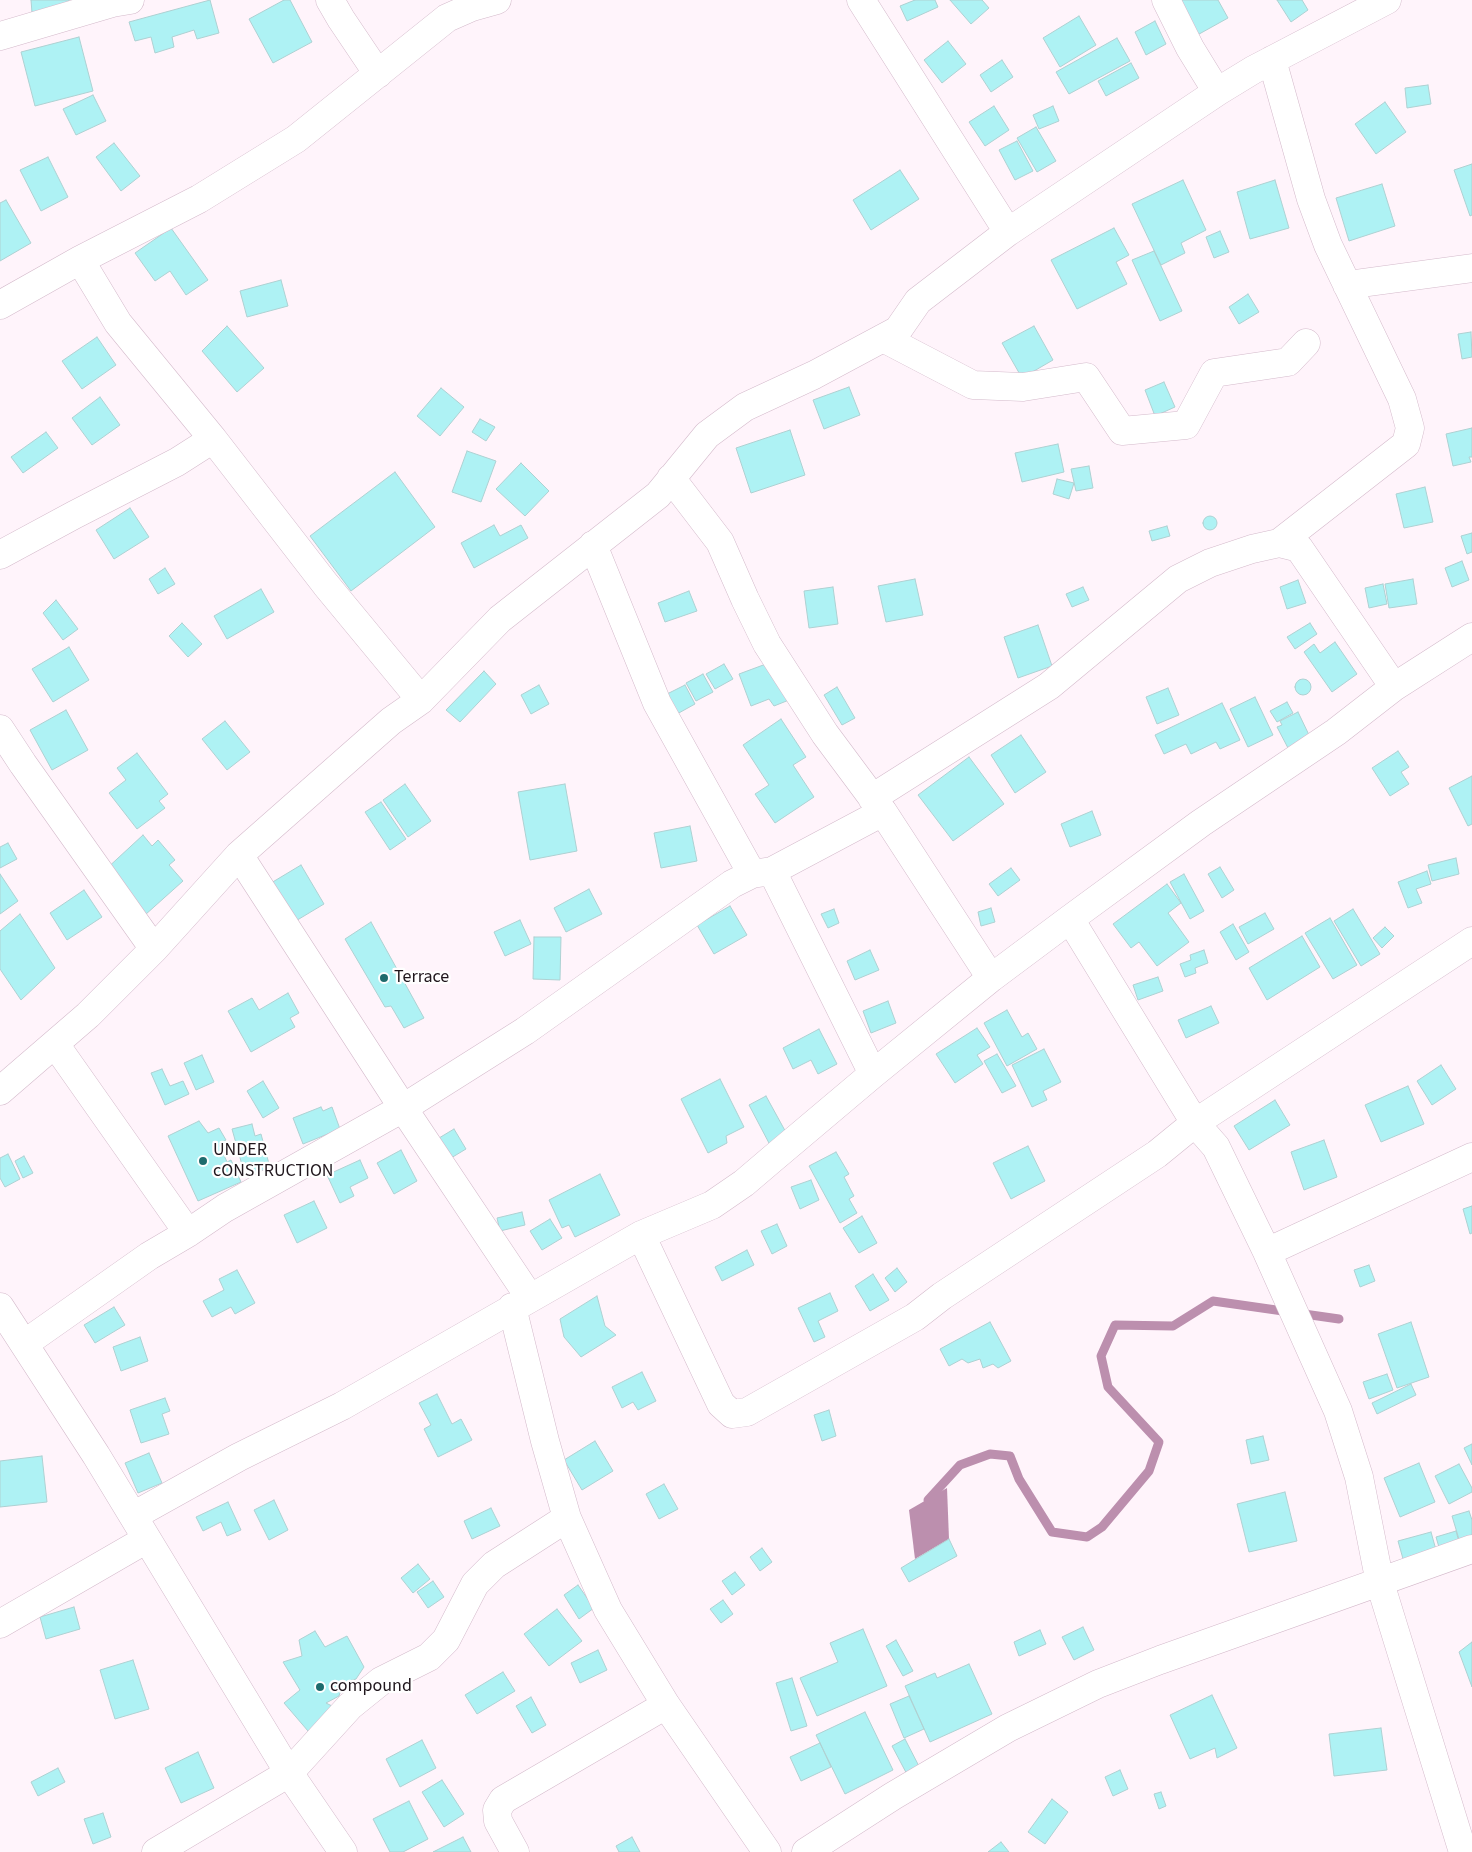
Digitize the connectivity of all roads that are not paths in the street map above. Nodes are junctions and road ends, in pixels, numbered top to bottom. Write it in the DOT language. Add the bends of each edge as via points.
graph roads {
  1 [pos="130,0"];
  2 [pos="330,0"];
  3 [pos="497,0"];
  4 [pos="861,0"];
  5 [pos="1166,0"];
  6 [pos="1387,0"];
  7 [pos="0,36"];
  8 [pos="1272,60"];
  9 [pos="378,74"];
  10 [pos="1217,92"];
  11 [pos="1008,232"];
  12 [pos="80,260"];
  13 [pos="1472,268"];
  14 [pos="1347,285"];
  15 [pos="0,305"];
  16 [pos="883,338"];
  17 [pos="1306,343"];
  18 [pos="213,439"];
  19 [pos="670,478"];
  20 [pos="1279,543"];
  21 [pos="593,545"];
  22 [pos="0,555"];
  23 [pos="1472,637"];
  24 [pos="1394,687"];
  25 [pos="421,700"];
  26 [pos="0,729"];
  27 [pos="878,805"];
  28 [pos="240,855"];
  29 [pos="762,873"];
  30 [pos="1070,919"];
  31 [pos="1472,942"];
  32 [pos="154,949"];
  33 [pos="991,978"];
  34 [pos="55,1044"];
  35 [pos="873,1074"];
  36 [pos="0,1091"];
  37 [pos="403,1108"];
  38 [pos="1195,1124"];
  39 [pos="1472,1157"];
  40 [pos="188,1233"];
  41 [pos="641,1235"];
  42 [pos="1267,1252"];
  43 [pos="521,1302"];
  44 [pos="0,1307"];
  45 [pos="24,1344"];
  46 [pos="133,1516"];
  47 [pos="567,1518"];
  48 [pos="147,1539"];
  49 [pos="1472,1549"];
  50 [pos="1380,1583"];
  51 [pos="0,1624"];
  52 [pos="666,1705"];
  53 [pos="289,1773"];
  54 [pos="156,1852"];
  55 [pos="343,1852"];
  56 [pos="515,1852"];
  57 [pos="767,1852"];
  58 [pos="806,1852"];
  59 [pos="1463,1852"];
  1 -- 7 [label="street"];
  2 -- 9 [label="street"];
  3 -- 9 [label="street" via="447,18"];
  4 -- 11 [label="street"];
  5 -- 10 [label="street"];
  6 -- 8 [label="street"];
  8 -- 10 [label="street"];
  8 -- 14 [label="street" via="1311,199"];
  9 -- 12 [label="street" via="296,139 199,199"];
  10 -- 11 [label="street"];
  11 -- 16 [label="street" via="918,301 898,330"];
  12 -- 15 [label="street"];
  12 -- 18 [label="street" via="118,323"];
  13 -- 14 [label="street"];
  14 -- 20 [label="street" via="1402,399 1410,428 1406,444"];
  16 -- 17 [label="street" via="974,385 1023,387 1086,377 1122,431 1186,425 1214,372 1288,362"];
  16 -- 19 [label="street" via="745,407 707,435"];
  18 -- 22 [label="street" via="177,462"];
  18 -- 25 [label="street"];
  19 -- 21 [label="street" via="658,495"];
  19 -- 27 [label="street" via="720,542 767,644 825,734"];
  20 -- 24 [label="street" via="1298,548"];
  20 -- 27 [label="street" via="1210,563 1178,579 1049,686"];
  21 -- 25 [label="street" via="500,619"];
  21 -- 29 [label="street" via="657,702"];
  23 -- 24 [label="street"];
  24 -- 30 [label="street" via="1336,732 1202,823"];
  25 -- 28 [label="street" via="391,721"];
  26 -- 32 [label="street"];
  27 -- 29 [label="street"];
  27 -- 33 [label="street"];
  28 -- 32 [label="street"];
  28 -- 37 [label="street"];
  29 -- 35 [label="street"];
  29 -- 37 [label="street" via="732,884 525,1031"];
  30 -- 33 [label="street"];
  30 -- 38 [label="street"];
  31 -- 38 [label="street"];
  32 -- 34 [label="street"];
  33 -- 35 [label="street"];
  34 -- 36 [label="street"];
  34 -- 40 [label="street"];
  35 -- 41 [label="street" via="712,1205"];
  37 -- 40 [label="street" via="225,1208"];
  37 -- 43 [label="street"];
  38 -- 41 [label="street" via="1158,1154 915,1317 747,1412 732,1414 721,1404"];
  38 -- 42 [label="street" via="1216,1147"];
  39 -- 42 [label="street"];
  40 -- 45 [label="street" via="149,1256"];
  41 -- 43 [label="street"];
  42 -- 50 [label="street" via="1338,1411 1359,1477"];
  43 -- 46 [label="street" via="342,1406 239,1457"];
  43 -- 47 [label="street" via="545,1441"];
  44 -- 45 [label="street"];
  45 -- 46 [label="street"];
  46 -- 48 [label="street"];
  47 -- 52 [label="street" via="608,1610"];
  47 -- 53 [label="street" via="494,1565 475,1584 446,1640 429,1657 381,1682 350,1706"];
  48 -- 51 [label="street"];
  48 -- 53 [label="street"];
  49 -- 50 [label="street"];
  50 -- 58 [label="street" via="1098,1684 1000,1733 892,1796"];
  50 -- 59 [label="street"];
  52 -- 56 [label="street" via="503,1800 497,1810 498,1821"];
  52 -- 57 [label="street"];
  53 -- 54 [label="street"];
  53 -- 55 [label="street"];
}
